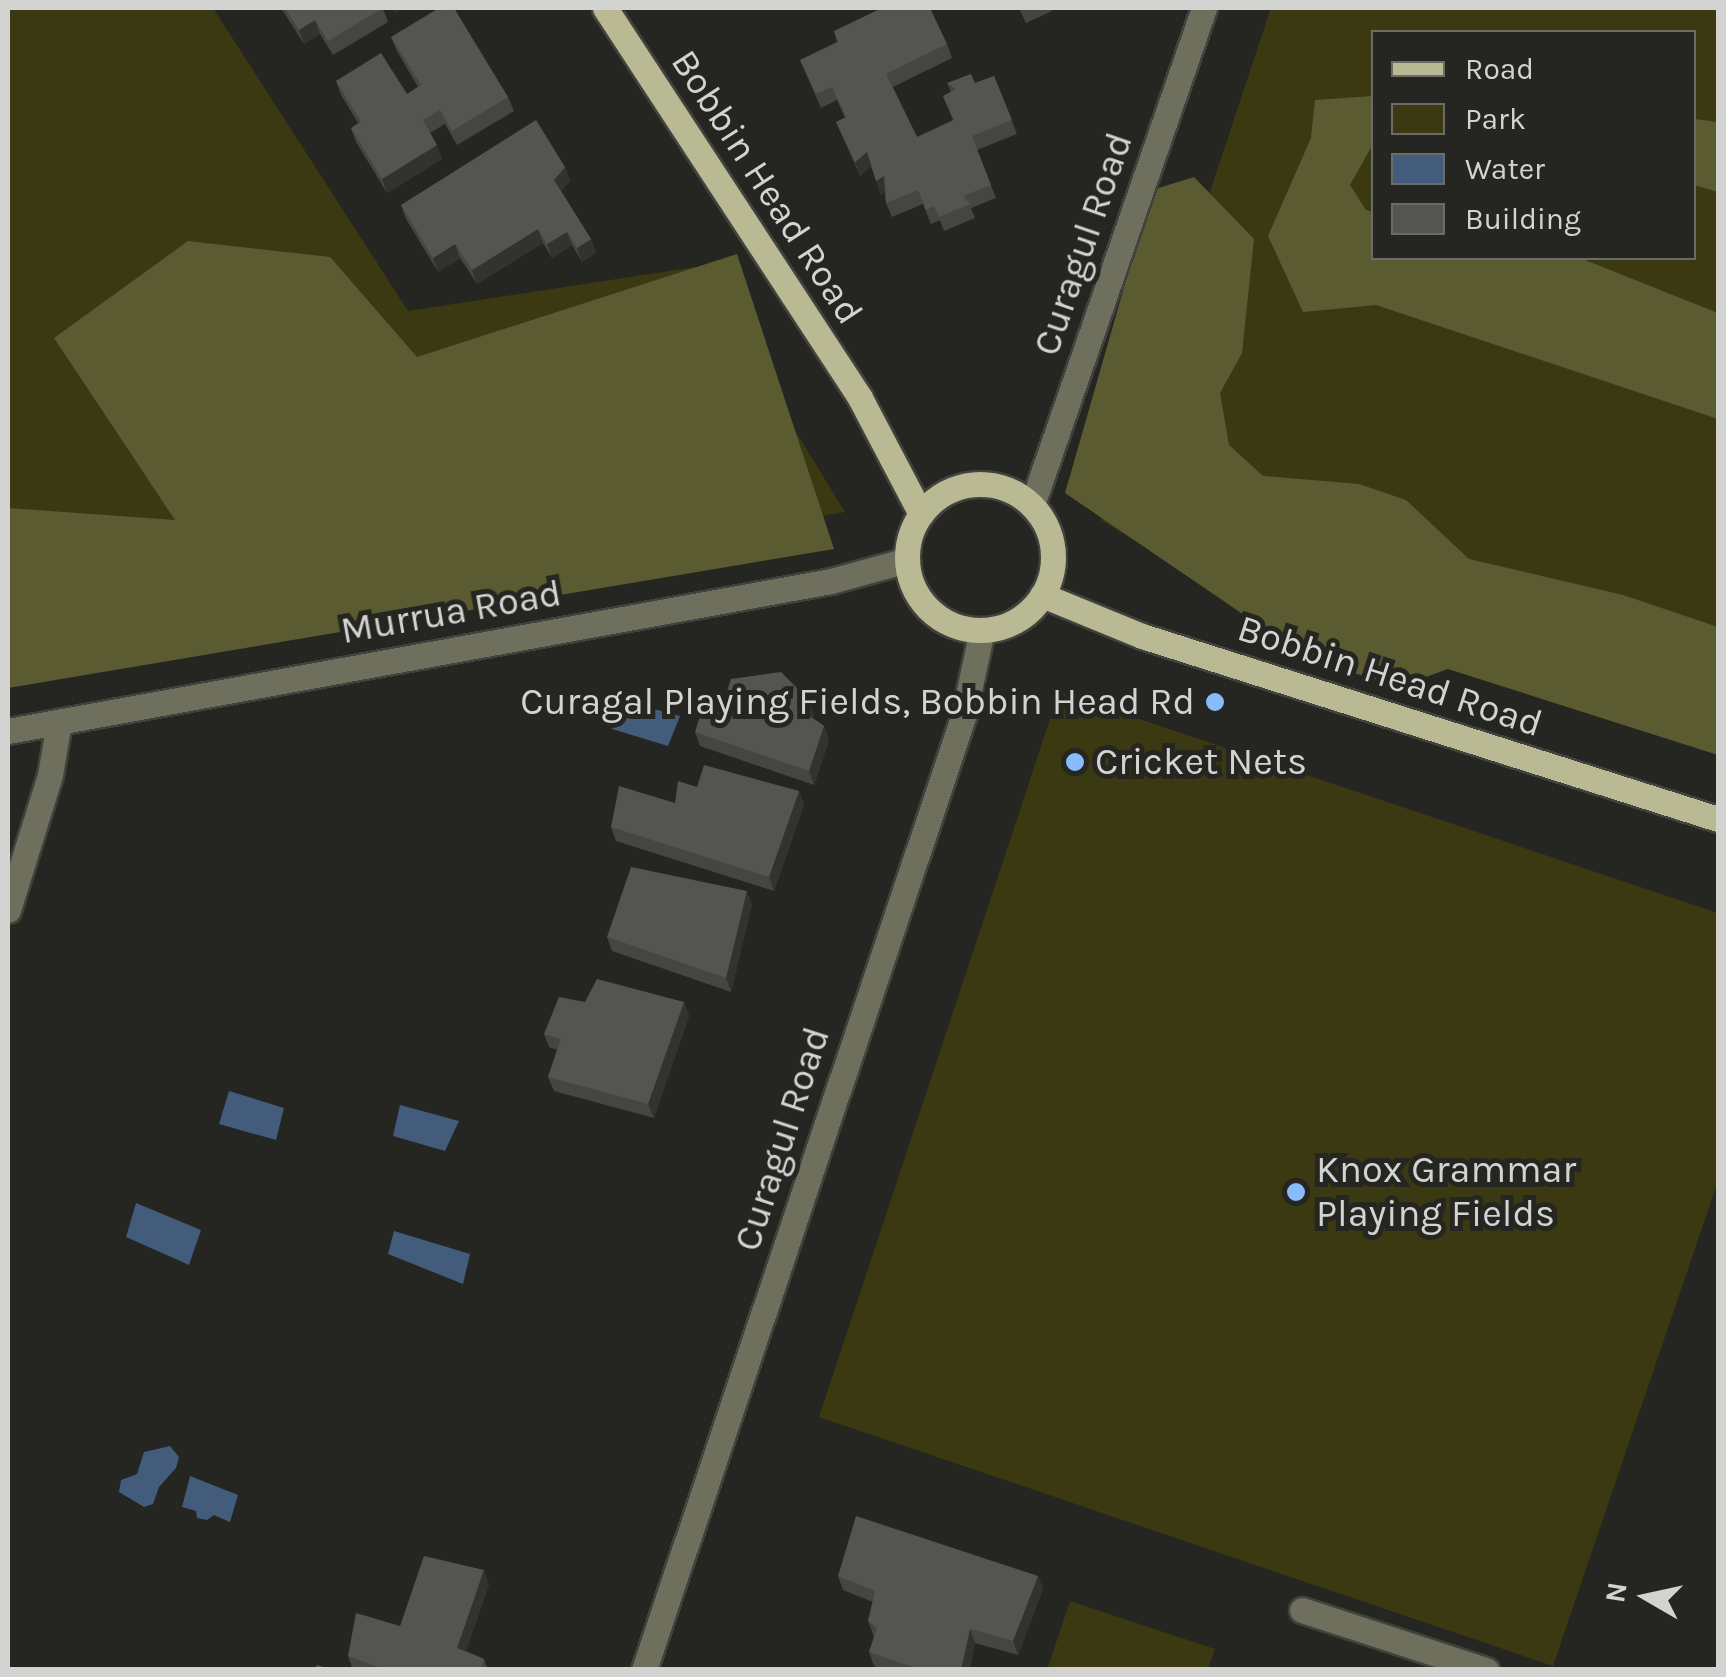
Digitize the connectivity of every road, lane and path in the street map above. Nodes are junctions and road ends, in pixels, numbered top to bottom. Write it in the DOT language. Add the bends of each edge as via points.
graph roads {
  1 [pos="605,8"];
  2 [pos="1204,8"];
  3 [pos="1032,506"];
  4 [pos="921,514"];
  5 [pos="907,560"];
  6 [pos="1042,595"];
  7 [pos="982,630"];
  8 [pos="58,722"];
  9 [pos="8,731"];
  10 [pos="1718,819"];
  11 [pos="8,910"];
  12 [pos="1302,1610"];
  13 [pos="644,1670"];
  14 [pos="1486,1670"];
  1 -- 4 [label="main road, Bobbin Head Road" via="860,398"];
  2 -- 3 [label="street, Curagul Road"];
  3 -- 4 [label="main road" via="987,484 939,496"];
  3 -- 6 [label="main road" via="1053,548"];
  4 -- 5 [label="main road"];
  5 -- 7 [label="main road" via="911,583 932,612"];
  5 -- 8 [label="street, Murrua Road" via="831,580"];
  6 -- 7 [label="main road" via="1016,620"];
  6 -- 10 [label="main road, Bobbin Head Road" via="1142,636"];
  7 -- 13 [label="street, Curagul Road" via="964,714"];
  8 -- 9 [label="street, Murrua Road"];
  8 -- 11 [label="street" via="50,776"];
  12 -- 14 [label="street"];
}
